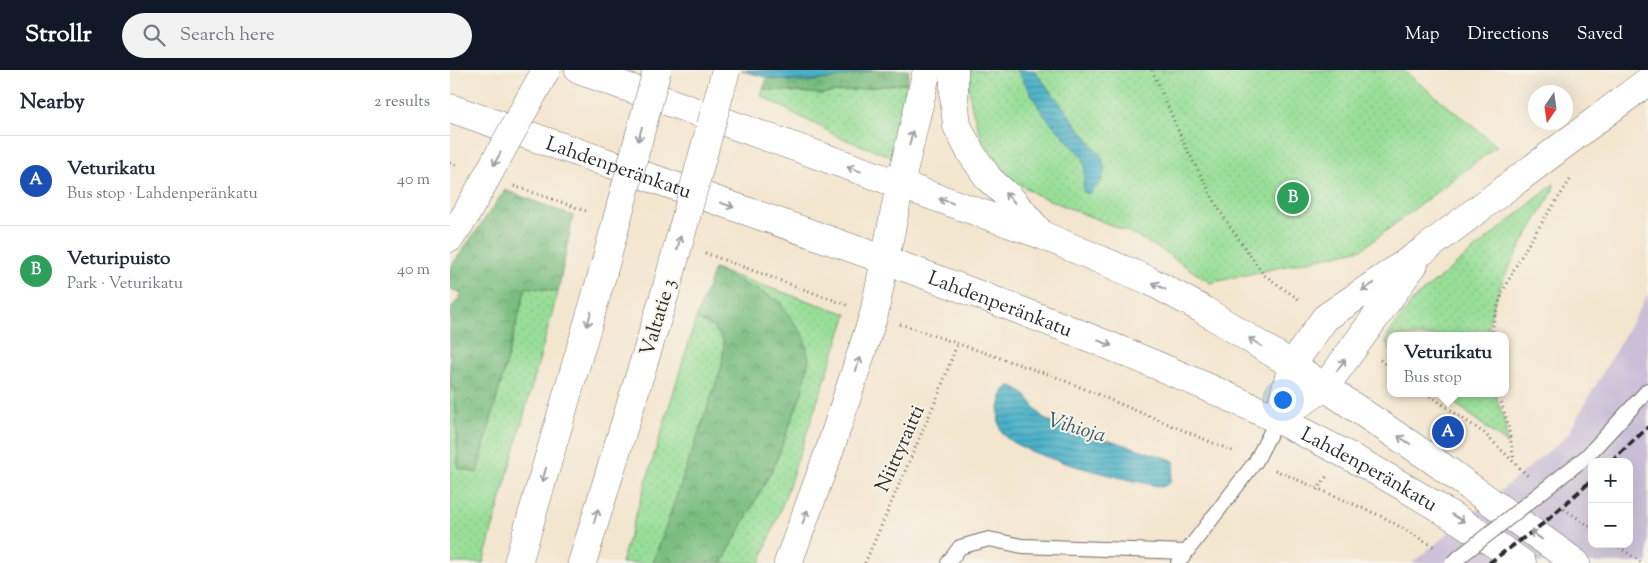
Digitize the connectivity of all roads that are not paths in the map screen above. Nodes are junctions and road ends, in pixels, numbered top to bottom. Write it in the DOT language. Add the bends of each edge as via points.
graph roads {
  1 [pos="546,70"];
  2 [pos="579,70"];
  3 [pos="657,70"];
  4 [pos="726,70"];
  5 [pos="927,70"];
  6 [pos="954,70"];
  7 [pos="1648,81"];
  8 [pos="450,108"];
  9 [pos="900,185"];
  10 [pos="1042,235"];
  11 [pos="450,238"];
  12 [pos="1423,251"];
  13 [pos="885,260"];
  14 [pos="1292,365"];
  15 [pos="1325,387"];
  16 [pos="1648,390"];
  17 [pos="1278,418"];
  18 [pos="1182,558"];
  19 [pos="518,563"];
  20 [pos="582,563"];
  21 [pos="788,563"];
  22 [pos="948,563"];
  23 [pos="1452,563"];
  24 [pos="1522,563"];
  25 [pos="1576,563"];
  1 -- 11 [label="main road, one-way, bridge"];
  9 -- 2 [label="main road, Lahdenperänkatu, one-way"];
  3 -- 19 [label="main road, one-way, bridge" via="603,272"];
  20 -- 4 [label="main road, Valtatie 3, one-way, bridge" via="666,290"];
  9 -- 5 [label="main road, one-way"];
  10 -- 6 [label="main road, one-way" via="989,179 970,153 958,126"];
  7 -- 12 [label="main road"];
  8 -- 13 [label="main road, Lahdenperänkatu, one-way"];
  10 -- 9 [label="main road, Lahdenperänkatu, one-way"];
  9 -- 13 [label="main road"];
  14 -- 10 [label="main road, Lahdenperänkatu, one-way" via="1148,280"];
  12 -- 14 [label="main road, one-way" via="1325,318"];
  15 -- 12 [label="main road, one-way"];
  13 -- 17 [label="main road, Lahdenperänkatu, one-way" via="1134,354"];
  21 -- 13 [label="main road, one-way" via="874,314"];
  14 -- 15 [label="main road, Lahdenperänkatu"];
  14 -- 17 [label="main road"];
  15 -- 17 [label="main road"];
  25 -- 15 [label="main road, Lahdenperänkatu, one-way"];
  16 -- 23 [label="lane, bridge" via="1586,456"];
  17 -- 18 [label="lane" via="1256,461"];
  17 -- 24 [label="main road, Lahdenperänkatu, one-way" via="1396,480"];
  18 -- 22 [label="lane" via="1022,546 989,539 960,547"];
}
